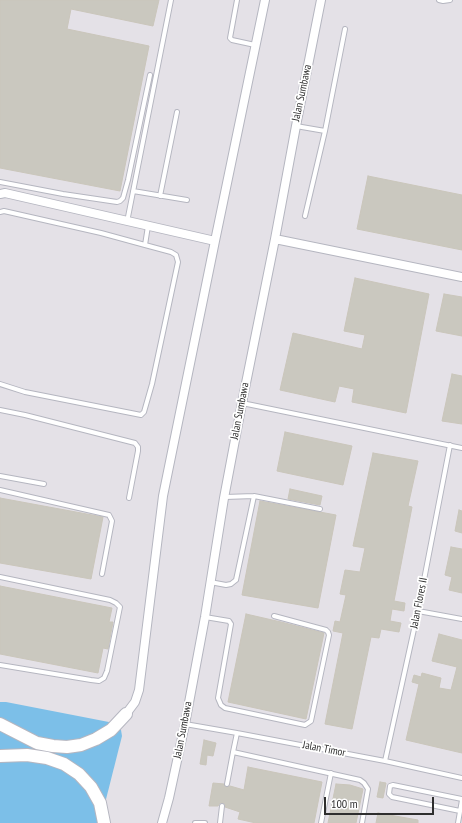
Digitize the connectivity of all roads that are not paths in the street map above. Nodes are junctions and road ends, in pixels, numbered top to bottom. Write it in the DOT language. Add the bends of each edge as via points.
graph roads {
  1 [pos="171,0"];
  2 [pos="237,0"];
  3 [pos="264,0"];
  4 [pos="321,0"];
  5 [pos="439,0"];
  6 [pos="450,0"];
  7 [pos="345,29"];
  8 [pos="255,46"];
  9 [pos="150,75"];
  10 [pos="177,112"];
  11 [pos="299,126"];
  12 [pos="325,131"];
  13 [pos="0,182"];
  14 [pos="133,191"];
  15 [pos="0,194"];
  16 [pos="160,196"];
  17 [pos="187,200"];
  18 [pos="0,212"];
  19 [pos="305,216"];
  20 [pos="127,222"];
  21 [pos="148,226"];
  22 [pos="275,239"];
  23 [pos="215,242"];
  24 [pos="145,245"];
  25 [pos="462,277"];
  26 [pos="0,384"];
  27 [pos="242,402"];
  28 [pos="0,410"];
  29 [pos="450,445"];
  30 [pos="462,448"];
  31 [pos="0,476"];
  32 [pos="44,484"];
  33 [pos="0,490"];
  34 [pos="254,496"];
  35 [pos="129,498"];
  36 [pos="224,498"];
  37 [pos="320,509"];
  38 [pos="102,574"];
  39 [pos="0,577"];
  40 [pos="212,583"];
  41 [pos="418,611"];
  42 [pos="274,616"];
  43 [pos="207,617"];
  44 [pos="462,620"];
  45 [pos="0,665"];
  46 [pos="126,714"];
  47 [pos="0,724"];
  48 [pos="185,724"];
  49 [pos="237,733"];
  50 [pos="233,752"];
  51 [pos="0,756"];
  52 [pos="385,761"];
  53 [pos="332,773"];
  54 [pos="462,778"];
  55 [pos="227,784"];
  56 [pos="462,799"];
  57 [pos="222,806"];
  58 [pos="460,812"];
  59 [pos="104,823"];
  60 [pos="162,823"];
  61 [pos="195,823"];
  62 [pos="205,823"];
  63 [pos="220,823"];
  64 [pos="321,823"];
  65 [pos="362,823"];
  66 [pos="458,823"];
  1 -- 14 [label="lane"];
  2 -- 8 [label="lane" via="230,38"];
  3 -- 8 [label="street"];
  4 -- 11 [label="street, Jalan Sumbawa"];
  5 -- 6 [label="lane"];
  7 -- 12 [label="lane"];
  8 -- 23 [label="street"];
  9 -- 13 [label="lane" via="128,180 120,201 63,194"];
  10 -- 16 [label="lane"];
  11 -- 12 [label="lane"];
  11 -- 22 [label="street, Jalan Sumbawa"];
  12 -- 19 [label="lane"];
  14 -- 16 [label="lane"];
  14 -- 20 [label="lane"];
  15 -- 20 [label="street" via="5,193"];
  16 -- 17 [label="lane"];
  18 -- 24 [label="lane"];
  20 -- 21 [label="street"];
  21 -- 23 [label="street"];
  21 -- 24 [label="lane"];
  22 -- 25 [label="street"];
  22 -- 27 [label="street, Jalan Sumbawa"];
  23 -- 46 [label="street" via="163,496 139,690 135,702"];
  24 -- 26 [label="lane" via="171,252 176,255 178,262 152,384 141,415 25,392"];
  27 -- 29 [label="lane"];
  27 -- 36 [label="street, Jalan Sumbawa"];
  28 -- 35 [label="lane" via="135,443 138,451"];
  29 -- 30 [label="lane"];
  29 -- 41 [label="lane, Jalan Flores II"];
  31 -- 32 [label="lane"];
  33 -- 38 [label="lane" via="109,515 112,520"];
  34 -- 36 [label="lane"];
  34 -- 37 [label="lane"];
  34 -- 40 [label="lane" via="236,580 226,585"];
  36 -- 40 [label="street, Jalan Sumbawa"];
  39 -- 45 [label="lane" via="110,600 120,607 104,678 91,680"];
  40 -- 43 [label="street, Jalan Sumbawa"];
  41 -- 44 [label="lane"];
  41 -- 52 [label="lane, Jalan Flores II"];
  42 -- 43 [label="lane" via="328,632 310,721 305,725 221,705 218,698 230,624 229,621"];
  43 -- 48 [label="street, Jalan Sumbawa"];
  46 -- 47 [label="main road" via="111,730 96,739 67,747 38,743"];
  48 -- 49 [label="lane, Jalan Timor"];
  48 -- 60 [label="street, Jalan Sumbawa"];
  49 -- 50 [label="lane"];
  49 -- 52 [label="lane, Jalan Timor"];
  50 -- 53 [label="lane"];
  50 -- 55 [label="lane"];
  51 -- 59 [label="main road" via="27,755 64,764 79,774 91,787 100,803"];
  52 -- 54 [label="lane, Jalan Timor"];
  53 -- 64 [label="lane"];
  53 -- 65 [label="lane" via="360,780 368,789"];
  56 -- 58 [label="lane"];
  56 -- 58 [label="lane" via="390,786 389,794 392,797"];
  57 -- 63 [label="lane"];
  58 -- 66 [label="lane"];
  61 -- 62 [label="lane"];
}
